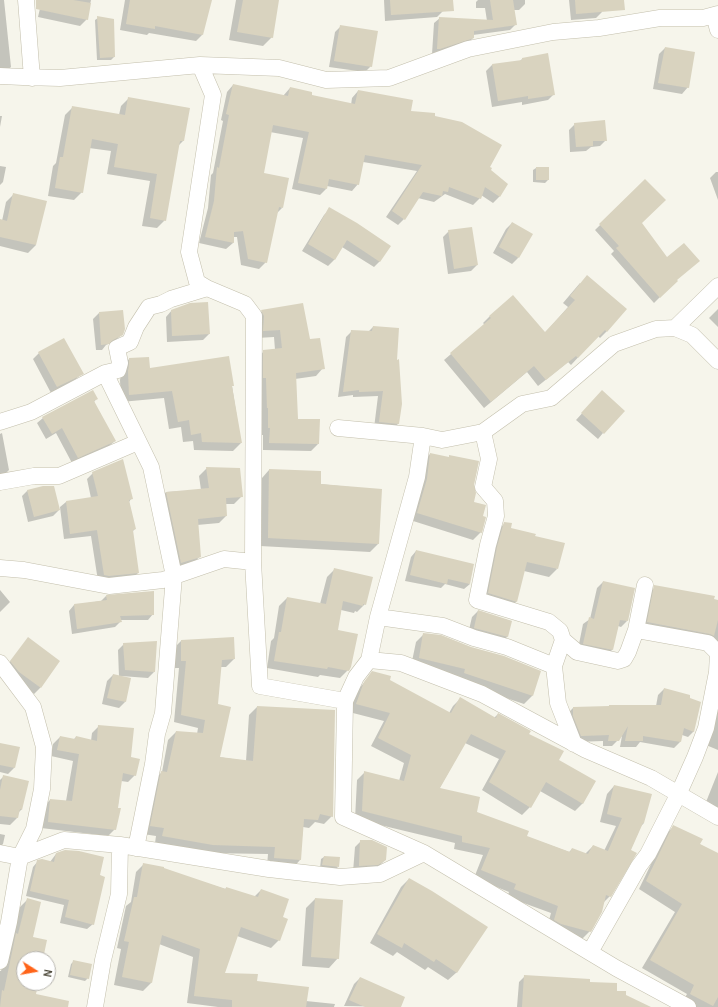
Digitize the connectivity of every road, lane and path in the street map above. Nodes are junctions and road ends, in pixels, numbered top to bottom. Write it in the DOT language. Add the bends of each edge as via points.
graph roads {
  1 [pos="26,0"];
  2 [pos="717,19"];
  3 [pos="200,65"];
  4 [pos="0,76"];
  5 [pos="32,78"];
  6 [pos="718,286"];
  7 [pos="207,288"];
  8 [pos="675,328"];
  9 [pos="718,360"];
  10 [pos="105,373"];
  11 [pos="0,422"];
  12 [pos="338,428"];
  13 [pos="483,432"];
  14 [pos="423,436"];
  15 [pos="138,442"];
  16 [pos="0,482"];
  17 [pos="253,562"];
  18 [pos="0,568"];
  19 [pos="174,576"];
  20 [pos="645,585"];
  21 [pos="378,617"];
  22 [pos="636,630"];
  23 [pos="563,640"];
  24 [pos="369,660"];
  25 [pos="0,663"];
  26 [pos="554,666"];
  27 [pos="345,701"];
  28 [pos="574,744"];
  29 [pos="678,795"];
  30 [pos="718,817"];
  31 [pos="120,845"];
  32 [pos="136,848"];
  33 [pos="0,853"];
  34 [pos="424,853"];
  35 [pos="20,857"];
  36 [pos="590,952"];
  37 [pos="0,961"];
  38 [pos="95,1007"];
  39 [pos="688,1007"];
  1 -- 5 [label="street"];
  2 -- 3 [label="street" via="660,18 553,32 468,49 389,78 326,80 279,68"];
  3 -- 5 [label="street" via="60,78"];
  3 -- 7 [label="street" via="214,95 189,252 197,282"];
  4 -- 5 [label="street"];
  6 -- 8 [label="street"];
  7 -- 10 [label="street" via="149,308 136,327 130,342 117,348 120,363 118,370"];
  7 -- 17 [label="street" via="245,304 254,316"];
  8 -- 9 [label="street" via="692,335"];
  8 -- 13 [label="street" via="656,329 614,344 551,398 522,404"];
  10 -- 11 [label="street" via="31,412"];
  10 -- 15 [label="street"];
  12 -- 14 [label="street"];
  13 -- 14 [label="street" via="442,440"];
  13 -- 23 [label="street" via="489,459 483,487 495,502 496,516 477,600 549,622 560,631"];
  14 -- 21 [label="street" via="417,477"];
  15 -- 16 [label="street" via="59,476 34,476"];
  15 -- 19 [label="street" via="150,468"];
  17 -- 19 [label="street" via="224,560"];
  17 -- 27 [label="street" via="260,686"];
  18 -- 19 [label="street" via="109,586 163,580"];
  19 -- 32 [label="street" via="163,713"];
  20 -- 22 [label="street"];
  21 -- 24 [label="street"];
  21 -- 26 [label="street" via="443,626"];
  22 -- 23 [label="street" via="624,659 618,661 577,652"];
  22 -- 29 [label="street" via="708,643 718,653 717,672 706,728"];
  23 -- 26 [label="street"];
  24 -- 27 [label="street" via="356,677"];
  24 -- 28 [label="street" via="401,663 482,694"];
  25 -- 35 [label="street" via="34,707 44,747 42,789 34,829"];
  26 -- 28 [label="street" via="558,703"];
  27 -- 34 [label="street" via="343,817"];
  28 -- 29 [label="street" via="651,778"];
  29 -- 30 [label="street"];
  29 -- 36 [label="street" via="648,854"];
  31 -- 32 [label="street"];
  31 -- 35 [label="street" via="64,840"];
  31 -- 38 [label="street" via="119,894"];
  32 -- 34 [label="street" via="340,877 380,874"];
  33 -- 35 [label="street"];
  34 -- 36 [label="street"];
  35 -- 37 [label="street"];
  36 -- 39 [label="street"];
}
